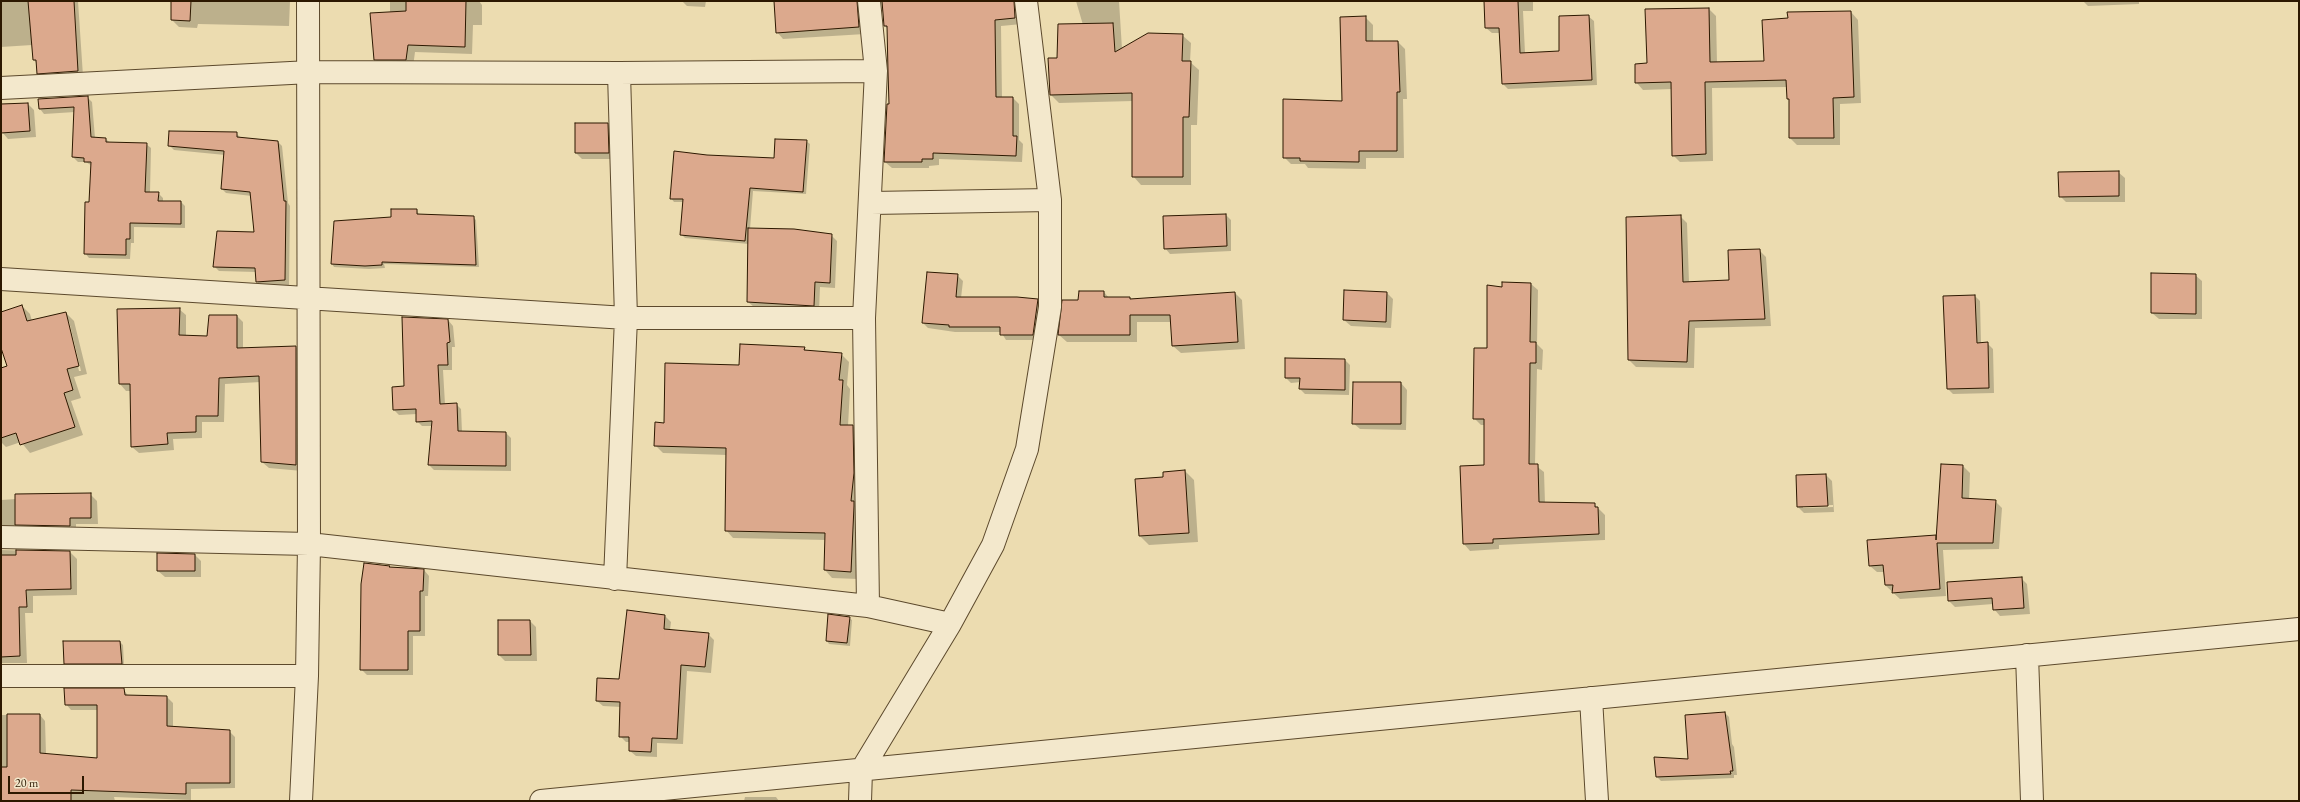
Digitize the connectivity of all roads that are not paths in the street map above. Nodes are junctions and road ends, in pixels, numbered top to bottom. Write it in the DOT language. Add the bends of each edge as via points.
graph roads {
  1 [pos="308,1"];
  2 [pos="869,1"];
  3 [pos="1026,1"];
  4 [pos="876,71"];
  5 [pos="310,72"];
  6 [pos="619,73"];
  7 [pos="1,88"];
  8 [pos="1050,200"];
  9 [pos="871,203"];
  10 [pos="1,278"];
  11 [pos="308,296"];
  12 [pos="626,318"];
  13 [pos="864,318"];
  14 [pos="1,537"];
  15 [pos="309,544"];
  16 [pos="615,579"];
  17 [pos="868,606"];
  18 [pos="950,624"];
  19 [pos="2299,629"];
  20 [pos="2027,655"];
  21 [pos="1,676"];
  22 [pos="307,676"];
  23 [pos="1591,698"];
  24 [pos="861,771"];
  25 [pos="301,801"];
  26 [pos="541,801"];
  27 [pos="860,801"];
  28 [pos="1597,801"];
  29 [pos="2032,801"];
  1 -- 5 [label="street"];
  2 -- 4 [label="street"];
  3 -- 8 [label="street"];
  4 -- 6 [label="street"];
  4 -- 9 [label="street"];
  5 -- 6 [label="street"];
  5 -- 7 [label="street"];
  5 -- 11 [label="street"];
  6 -- 12 [label="street"];
  8 -- 9 [label="street"];
  8 -- 18 [label="street" via="1050,306 1027,448 994,545"];
  9 -- 13 [label="street"];
  10 -- 11 [label="street"];
  11 -- 12 [label="street"];
  11 -- 15 [label="street"];
  12 -- 13 [label="street"];
  12 -- 16 [label="street"];
  13 -- 17 [label="street"];
  14 -- 15 [label="street"];
  15 -- 16 [label="street"];
  15 -- 22 [label="street"];
  16 -- 17 [label="street"];
  17 -- 18 [label="street"];
  18 -- 24 [label="street"];
  19 -- 20 [label="street"];
  20 -- 23 [label="street"];
  20 -- 29 [label="street"];
  21 -- 22 [label="street"];
  22 -- 25 [label="street"];
  23 -- 24 [label="street"];
  23 -- 28 [label="street"];
  24 -- 26 [label="street"];
  24 -- 27 [label="street"];
}
